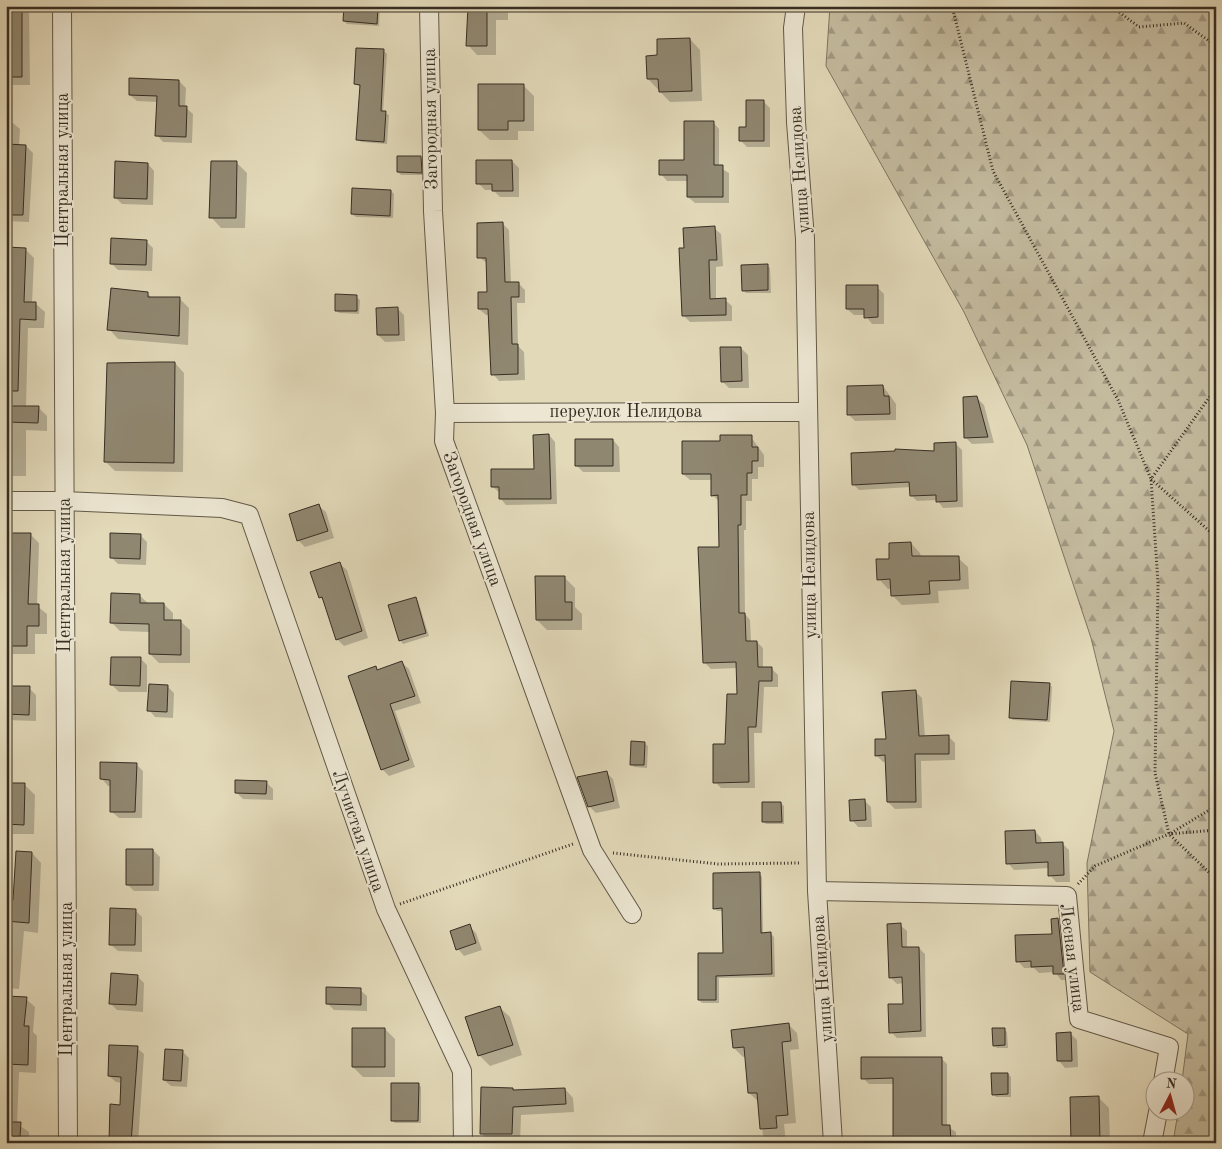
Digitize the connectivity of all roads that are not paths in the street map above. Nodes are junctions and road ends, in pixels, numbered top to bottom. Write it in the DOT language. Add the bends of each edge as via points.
graph roads {
  1 [pos="62,6"];
  2 [pos="430,6"];
  3 [pos="796,6"];
  4 [pos="807,412"];
  5 [pos="445,413"];
  6 [pos="6,501"];
  7 [pos="64,501"];
  8 [pos="817,891"];
  9 [pos="632,914"];
  10 [pos="1165,1072"];
  11 [pos="1156,1122"];
  12 [pos="68,1143"];
  13 [pos="463,1143"];
  14 [pos="833,1143"];
  15 [pos="1152,1143"];
  1 -- 7 [label="street, Центральная улица"];
  2 -- 5 [label="street, Загородная улица" via="432,211"];
  3 -- 4 [label="street, улица Нелидова" via="796,122 805,239"];
  4 -- 5 [label="street, переулок Нелидова"];
  4 -- 8 [label="street, улица Нелидова"];
  5 -- 9 [label="street, Загородная улица" via="444,441 592,850"];
  6 -- 7 [label="street"];
  7 -- 12 [label="street, Центральная улица"];
  7 -- 13 [label="street, Лучистая улица" via="222,508 249,515 386,909 462,1071"];
  8 -- 10 [label="street, Лесная улица" via="1067,896 1078,1019 1169,1047"];
  8 -- 14 [label="street, улица Нелидова"];
  11 -- 15 [label="street"];
}
